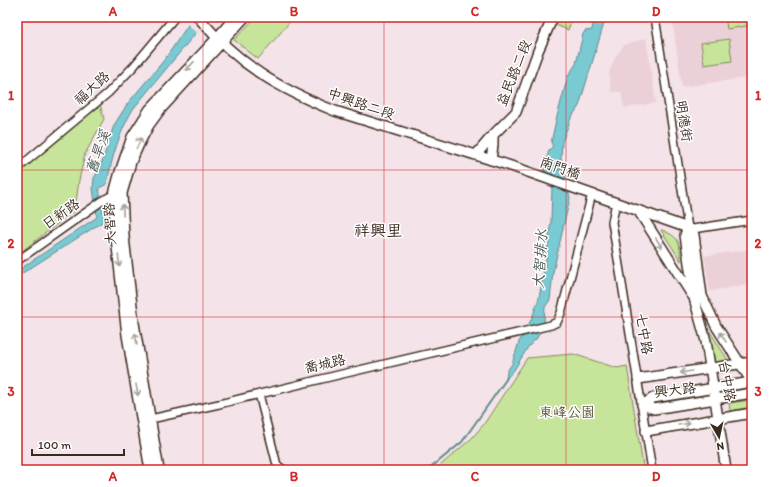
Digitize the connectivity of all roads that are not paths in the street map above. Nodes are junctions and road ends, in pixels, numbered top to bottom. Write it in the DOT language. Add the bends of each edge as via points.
graph roads {
  1 [pos="175,17"];
  2 [pos="198,17"];
  3 [pos="235,17"];
  4 [pos="245,17"];
  5 [pos="554,17"];
  6 [pos="655,17"];
  7 [pos="219,41"];
  8 [pos="493,135"];
  9 [pos="476,155"];
  10 [pos="491,160"];
  11 [pos="17,169"];
  12 [pos="525,171"];
  13 [pos="589,193"];
  14 [pos="118,194"];
  15 [pos="616,202"];
  16 [pos="638,210"];
  17 [pos="752,220"];
  18 [pos="688,228"];
  19 [pos="17,261"];
  20 [pos="694,298"];
  21 [pos="752,362"];
  22 [pos="740,364"];
  23 [pos="710,368"];
  24 [pos="638,379"];
  25 [pos="752,382"];
  26 [pos="714,388"];
  27 [pos="752,393"];
  28 [pos="259,394"];
  29 [pos="715,399"];
  30 [pos="642,405"];
  31 [pos="752,413"];
  32 [pos="718,419"];
  33 [pos="146,420"];
  34 [pos="646,431"];
  35 [pos="150,470"];
  36 [pos="158,470"];
  37 [pos="284,470"];
  38 [pos="652,470"];
  39 [pos="726,470"];
  1 -- 11 [label="street, 福大路" via="140,60 108,93"];
  2 -- 7 [label="street, 中興路二段"];
  3 -- 7 [label="street, 大智路"];
  4 -- 7 [label="street, 大智路"];
  5 -- 8 [label="street, 益民路二段" via="538,51 516,112"];
  6 -- 18 [label="street, 明德街"];
  7 -- 9 [label="street, 中興路二段" via="256,72 311,101"];
  7 -- 14 [label="street, 大智路" via="149,125"];
  8 -- 9 [label="street, 益民路二段"];
  8 -- 10 [label="street"];
  9 -- 10 [label="street, 中興路二段"];
  10 -- 12 [label="street, 中興路二段"];
  12 -- 13 [label="street, 南門橋"];
  13 -- 15 [label="street"];
  13 -- 28 [label="street, 喬城路" via="557,322"];
  14 -- 19 [label="street, 日新路" via="94,206"];
  14 -- 33 [label="street, 大智路"];
  15 -- 16 [label="street"];
  15 -- 24 [label="street, 七中路" via="612,222"];
  16 -- 18 [label="street"];
  16 -- 20 [label="street, 台中路, one-way"];
  17 -- 18 [label="street"];
  18 -- 20 [label="street, 台中路" via="685,235"];
  22 -- 18 [label="street, 台中路, one-way" via="716,326 702,296 694,235"];
  20 -- 23 [label="street, 台中路" via="706,341"];
  21 -- 22 [label="street, 興大路"];
  22 -- 23 [label="street, 興大路"];
  22 -- 25 [label="street, 台中路"];
  23 -- 24 [label="street, 興大路, one-way"];
  23 -- 26 [label="street, 台中路"];
  24 -- 30 [label="street, 七中路"];
  25 -- 26 [label="street, 興大路"];
  26 -- 29 [label="street, 台中路"];
  26 -- 30 [label="street, 興大路" via="653,398"];
  27 -- 29 [label="street, 興大路"];
  28 -- 33 [label="street, 喬城路"];
  28 -- 37 [label="street" via="277,465"];
  29 -- 30 [label="street, 興大路" via="654,409"];
  29 -- 32 [label="street, 台中路"];
  30 -- 34 [label="street, 七中路"];
  31 -- 32 [label="street"];
  34 -- 32 [label="street, one-way"];
  32 -- 39 [label="street, 台中路"];
  33 -- 35 [label="street, 大智路"];
  33 -- 36 [label="street, 大智路"];
  34 -- 38 [label="street, 七中路"];
}
